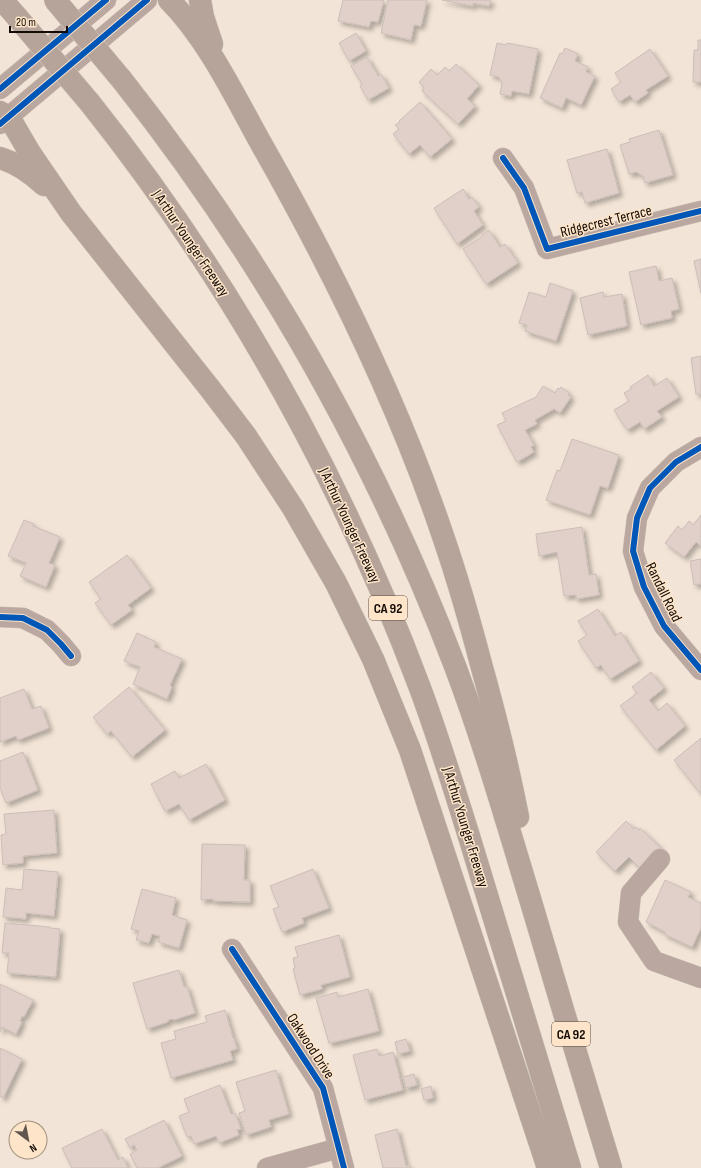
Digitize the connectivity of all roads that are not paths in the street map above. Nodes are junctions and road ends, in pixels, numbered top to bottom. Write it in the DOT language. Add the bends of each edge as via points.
graph roads {
  1 [pos="2,0"];
  2 [pos="55,0"];
  3 [pos="106,0"];
  4 [pos="147,0"];
  5 [pos="169,0"];
  6 [pos="200,0"];
  7 [pos="221,74"];
  8 [pos="0,89"];
  9 [pos="3,117"];
  10 [pos="0,158"];
  11 [pos="503,158"];
  12 [pos="701,211"];
  13 [pos="72,213"];
  14 [pos="701,447"];
  15 [pos="0,617"];
  16 [pos="70,656"];
  17 [pos="701,670"];
  18 [pos="660,860"];
  19 [pos="530,901"];
  20 [pos="232,949"];
  21 [pos="701,978"];
  22 [pos="339,1148"];
  23 [pos="268,1168"];
  24 [pos="344,1168"];
  25 [pos="548,1168"];
  26 [pos="570,1168"];
  27 [pos="611,1168"];
  1 -- 26 [label="highway, J Arthur Younger Freeway / CA 92, bridge" via="90,103 177,222 244,325 302,426 340,500 408,657 448,767"];
  2 -- 19 [label="highway, CA 92, bridge" via="122,80 180,156 250,258 354,438 407,550 454,666 493,776"];
  3 -- 8 [label="street"];
  4 -- 9 [label="street"];
  5 -- 7 [label="highway" via="194,30"];
  6 -- 7 [label="highway"];
  7 -- 19 [label="highway" via="299,211 339,288 388,396 430,500 446,544 503,743 519,822"];
  9 -- 13 [label="highway"];
  10 -- 13 [label="highway" via="24,169"];
  11 -- 12 [label="street, Ridgecrest Terrace" via="524,188 548,249"];
  13 -- 25 [label="highway" via="216,396 262,460 308,532 361,632 392,703 421,782"];
  14 -- 17 [label="street, Randall Road" via="676,462 650,488 637,518 632,551 644,587 664,626"];
  15 -- 16 [label="street" via="23,618 47,630"];
  18 -- 21 [label="street" via="631,893 628,922 654,961"];
  19 -- 27 [label="highway, CA 92"];
  20 -- 22 [label="street, Oakwood Drive" via="323,1088"];
  22 -- 23 [label="street"];
  22 -- 24 [label="street, Oakwood Drive"];
}
